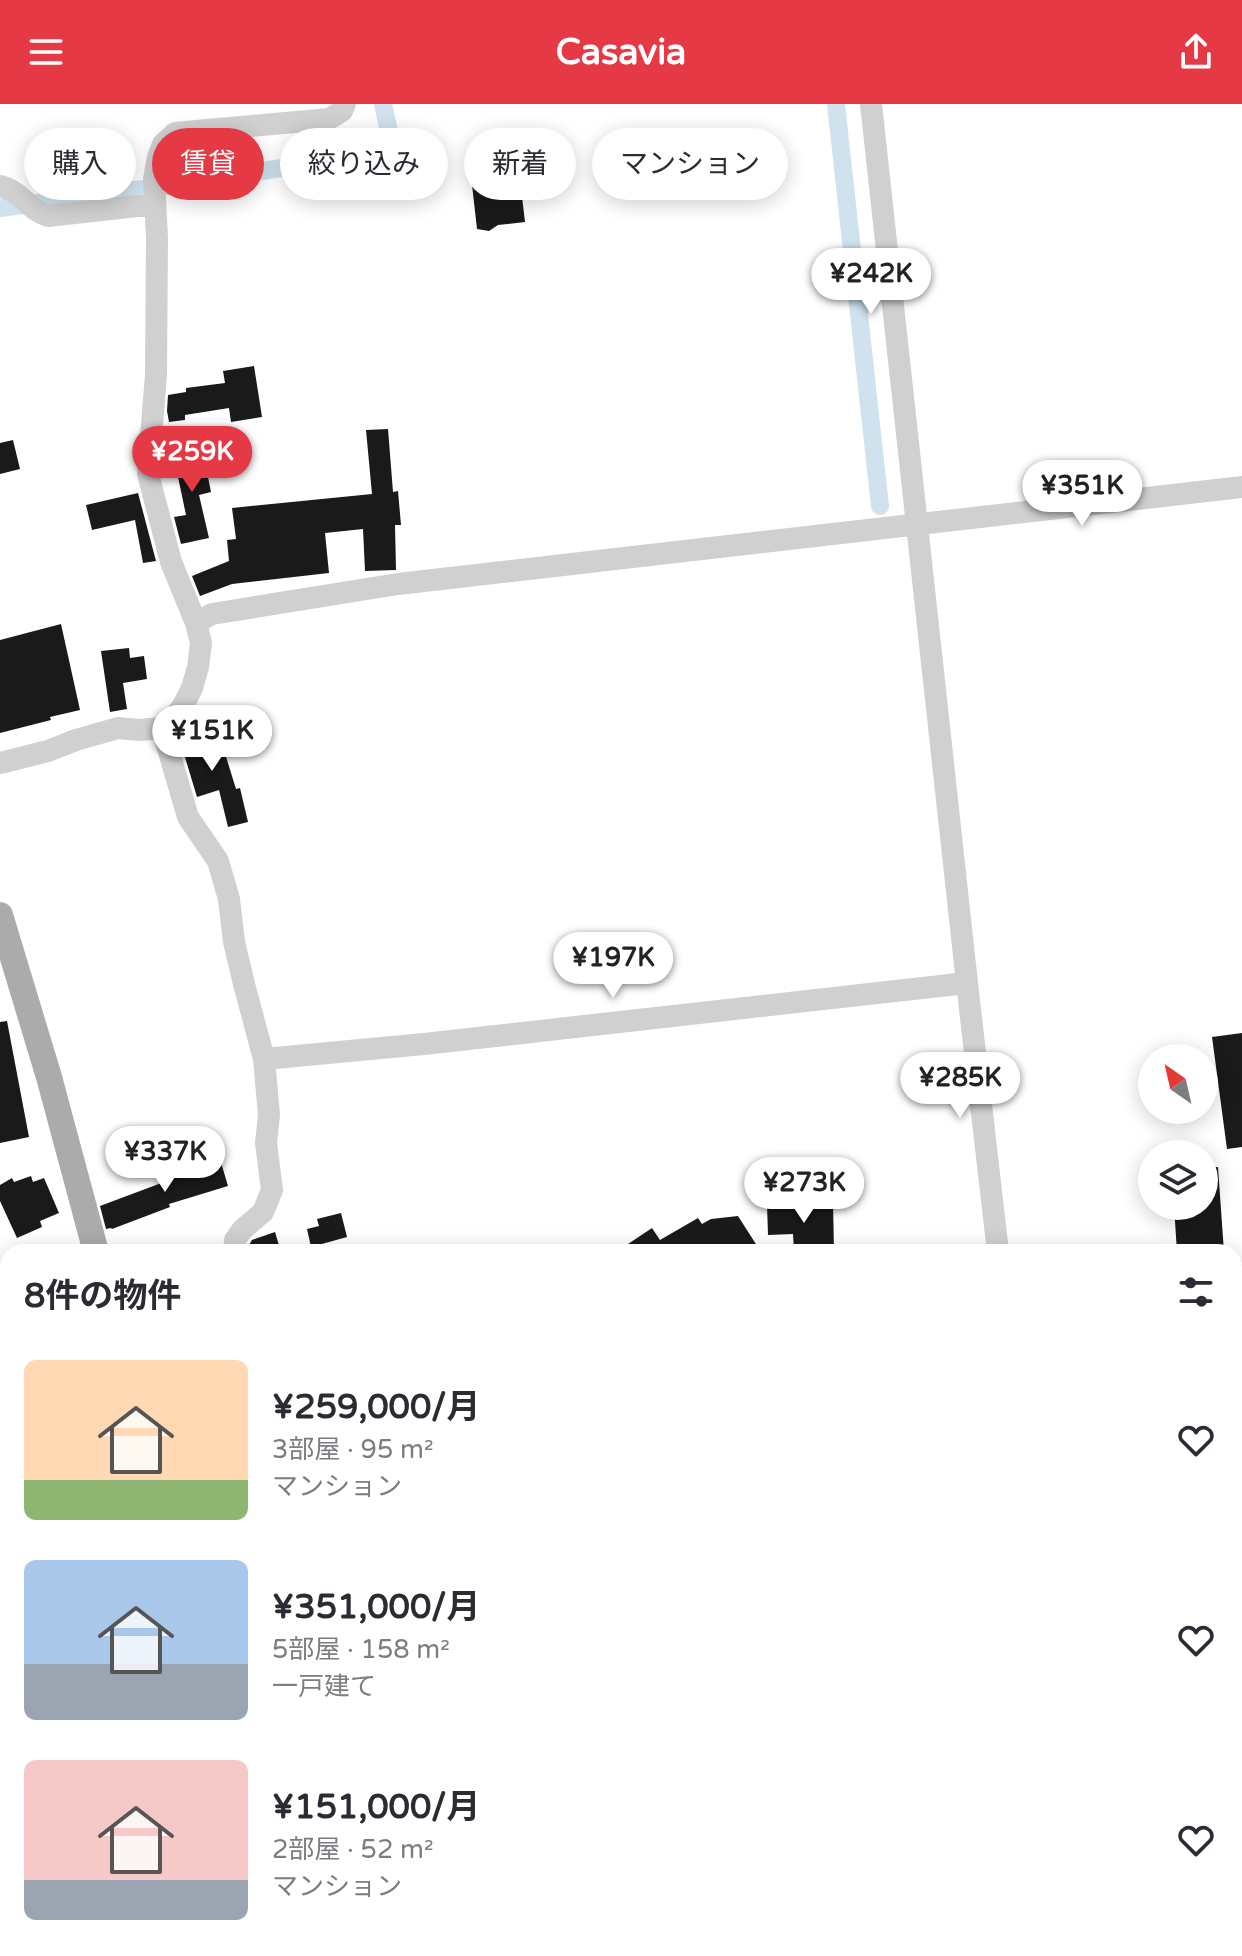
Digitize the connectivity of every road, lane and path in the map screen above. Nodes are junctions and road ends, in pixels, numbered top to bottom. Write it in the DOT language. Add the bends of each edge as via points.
graph roads {
  1 [pos="345,104"];
  2 [pos="871,104"];
  3 [pos="230,128"];
  4 [pos="0,186"];
  5 [pos="152,193"];
  6 [pos="154,200"];
  7 [pos="1242,487"];
  8 [pos="917,523"];
  9 [pos="196,623"];
  10 [pos="162,728"];
  11 [pos="0,763"];
  12 [pos="1,920"];
  13 [pos="967,983"];
  14 [pos="264,1059"];
  15 [pos="94,1244"];
  16 [pos="235,1244"];
  17 [pos="997,1244"];
  1 -- 3 [label="street" via="329,119"];
  2 -- 8 [label="street"];
  4 -- 5 [label="street" via="48,216"];
  6 -- 9 [label="street" via="156,375 148,474 171,562"];
  7 -- 8 [label="street"];
  8 -- 9 [label="street" via="398,584 212,614"];
  8 -- 13 [label="street"];
  9 -- 10 [label="street" via="201,643 192,688"];
  10 -- 11 [label="street" via="118,728"];
  10 -- 14 [label="street" via="188,817 221,870"];
  12 -- 15 [label="main road"];
  13 -- 14 [label="street"];
  13 -- 17 [label="street"];
  14 -- 16 [label="street" via="272,1190 263,1212"];
}
